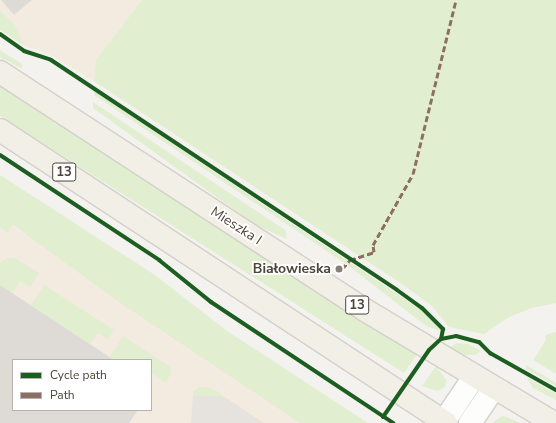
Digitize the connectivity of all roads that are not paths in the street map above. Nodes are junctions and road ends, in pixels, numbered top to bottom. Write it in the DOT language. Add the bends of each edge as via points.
graph roads {
  1 [pos="0,72"];
  2 [pos="0,130"];
  3 [pos="474,377"];
  4 [pos="494,388"];
  5 [pos="444,422"];
  6 [pos="470,423"];
  7 [pos="554,423"];
  1 -- 3 [label="main road, Mieszka I / 13" via="320,282"];
  2 -- 5 [label="main road, 13"];
  3 -- 4 [label="main road, Mieszka I / 13"];
  3 -- 5 [label="street"];
  4 -- 6 [label="street"];
  4 -- 7 [label="main road, Mieszka I / 13"];
}
